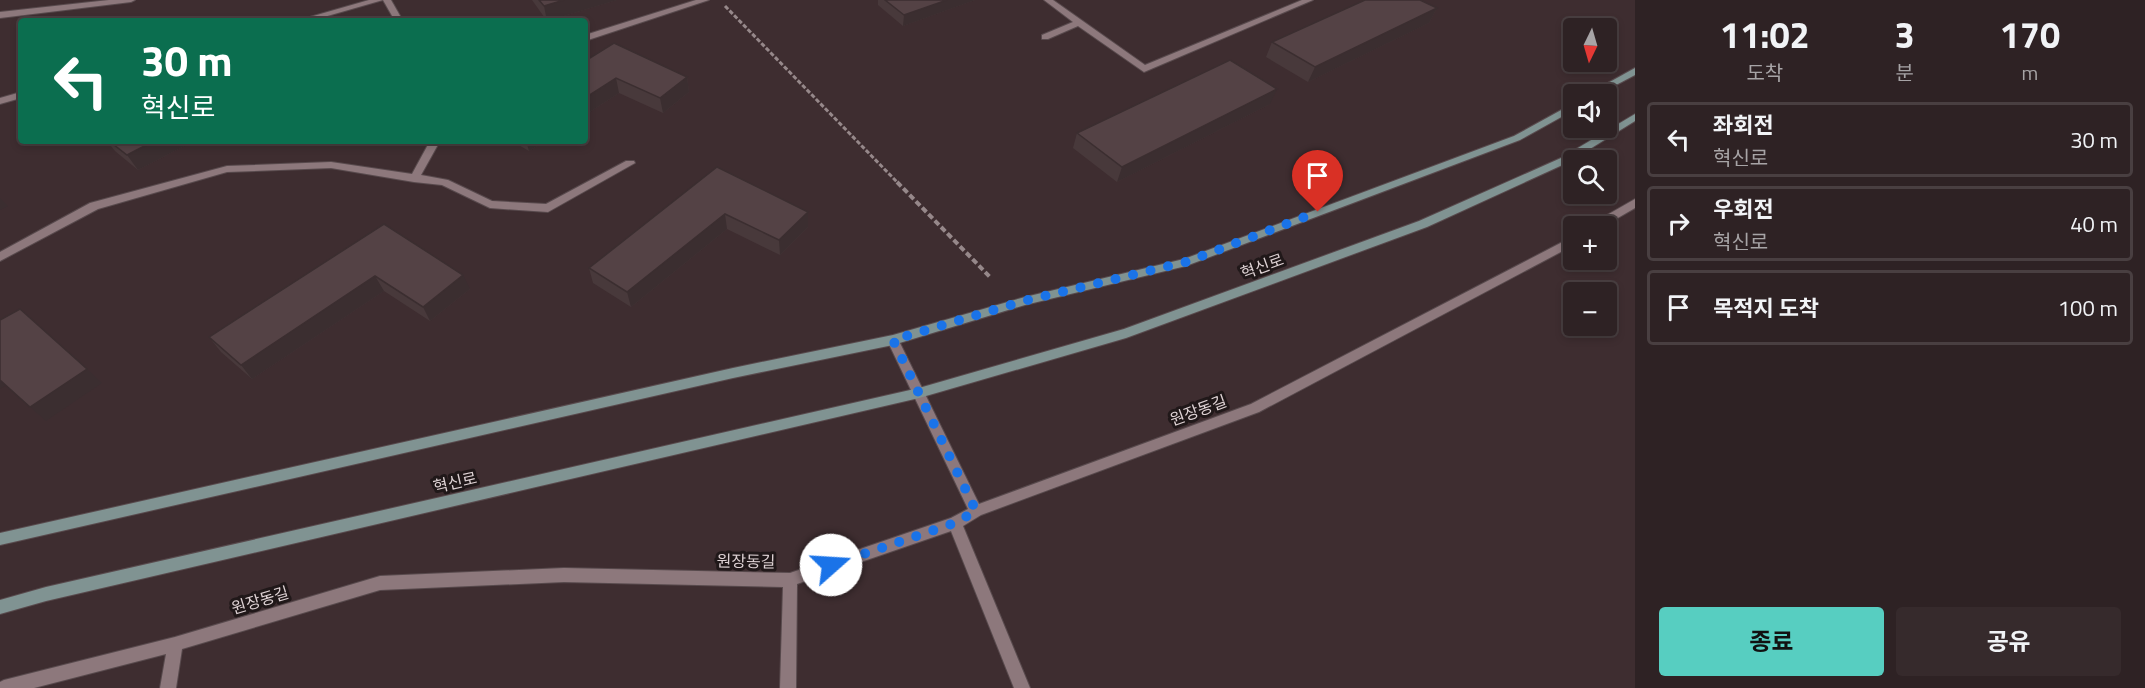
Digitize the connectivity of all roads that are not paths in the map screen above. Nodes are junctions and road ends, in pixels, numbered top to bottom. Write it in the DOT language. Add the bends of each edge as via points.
graph roads {
  1 [pos="131,0"];
  2 [pos="379,0"];
  3 [pos="387,0"];
  4 [pos="705,0"];
  5 [pos="1048,0"];
  6 [pos="1309,0"];
  7 [pos="0,15"];
  8 [pos="311,18"];
  9 [pos="397,18"];
  10 [pos="1080,22"];
  11 [pos="588,37"];
  12 [pos="1045,37"];
  13 [pos="1635,71"];
  14 [pos="1611,84"];
  15 [pos="18,96"];
  16 [pos="0,101"];
  17 [pos="1563,112"];
  18 [pos="1635,117"];
  19 [pos="433,144"];
  20 [pos="630,163"];
  21 [pos="414,179"];
  22 [pos="1635,203"];
  23 [pos="1614,216"];
  24 [pos="1563,246"];
  25 [pos="0,256"];
  26 [pos="893,340"];
  27 [pos="919,393"];
  28 [pos="976,511"];
  29 [pos="955,523"];
  30 [pos="0,539"];
  31 [pos="790,580"];
  32 [pos="0,607"];
  33 [pos="175,644"];
  34 [pos="4,688"];
  35 [pos="168,688"];
  36 [pos="788,688"];
  37 [pos="1022,688"];
  1 -- 7 [label="street"];
  2 -- 8 [label="street"];
  3 -- 9 [label="street"];
  4 -- 11 [label="street"];
  5 -- 10 [label="street"];
  6 -- 10 [label="street" via="1144,69"];
  10 -- 12 [label="street"];
  13 -- 14 [label="main road"];
  15 -- 16 [label="street"];
  17 -- 26 [label="main road, 혁신로" via="1517,138 1186,262 1024,301"];
  18 -- 27 [label="main road, 혁신로" via="1565,160 1423,224 1126,333"];
  19 -- 21 [label="street"];
  20 -- 21 [label="street" via="548,208 490,204 444,182"];
  21 -- 25 [label="street" via="331,165 226,170 94,206"];
  22 -- 23 [label="street"];
  24 -- 28 [label="street, 원장동길" via="1255,408"];
  26 -- 27 [label="street"];
  26 -- 30 [label="main road, 혁신로"];
  27 -- 28 [label="street"];
  27 -- 32 [label="main road, 혁신로"];
  28 -- 29 [label="street, 원장동길"];
  29 -- 31 [label="street, 원장동길"];
  29 -- 37 [label="street"];
  31 -- 33 [label="street, 원장동길" via="564,575 380,583"];
  31 -- 36 [label="street"];
  33 -- 34 [label="street, 원장동길"];
  33 -- 35 [label="street"];
}
